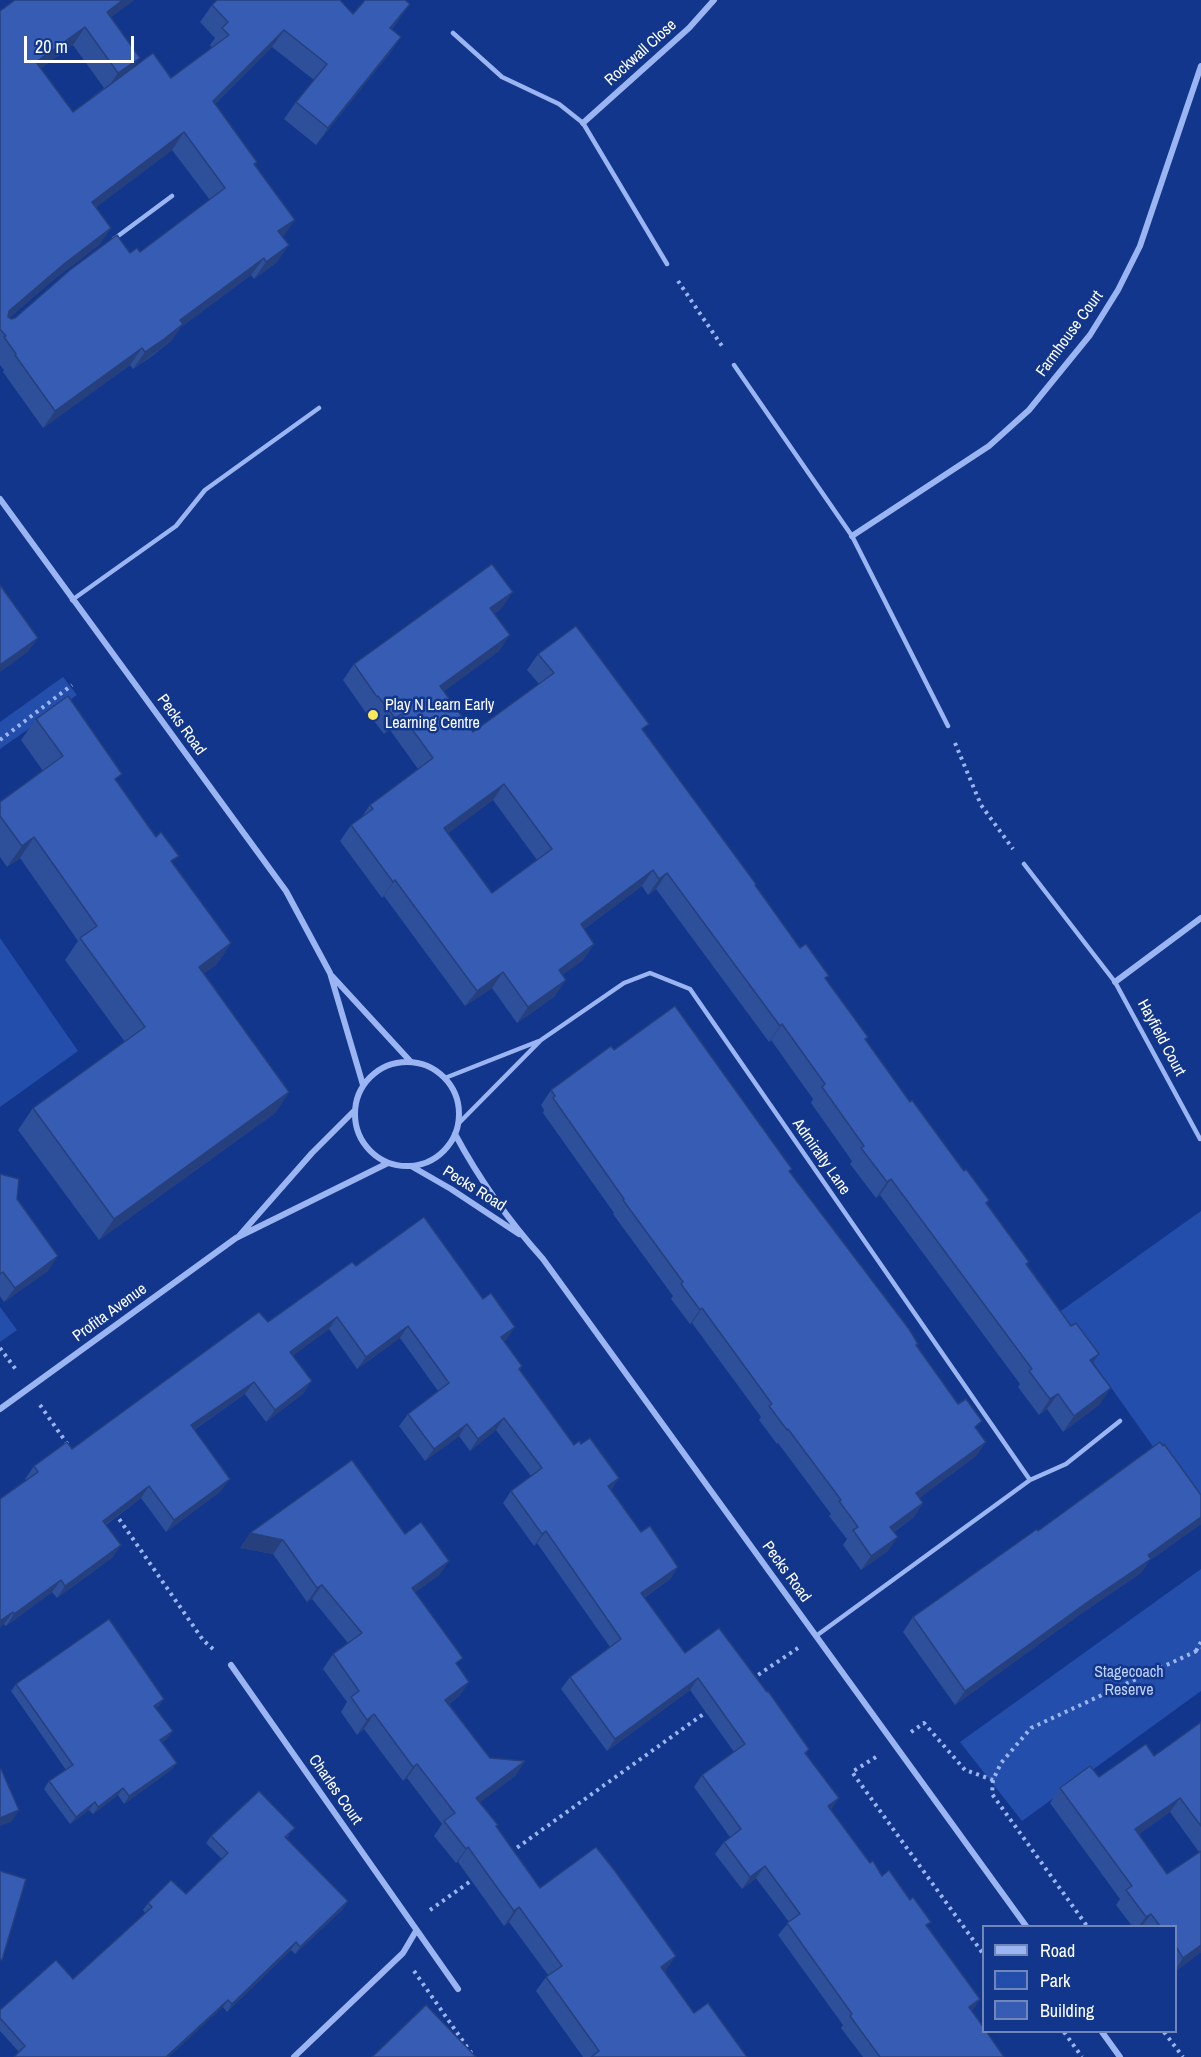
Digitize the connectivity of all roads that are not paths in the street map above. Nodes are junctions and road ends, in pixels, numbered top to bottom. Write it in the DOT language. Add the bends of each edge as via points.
graph roads {
  1 [pos="714,0"];
  2 [pos="453,33"];
  3 [pos="1201,66"];
  4 [pos="583,123"];
  5 [pos="172,196"];
  6 [pos="109,243"];
  7 [pos="667,264"];
  8 [pos="734,365"];
  9 [pos="319,408"];
  10 [pos="0,499"];
  11 [pos="852,536"];
  12 [pos="72,600"];
  13 [pos="948,726"];
  14 [pos="1024,864"];
  15 [pos="1201,918"];
  16 [pos="330,973"];
  17 [pos="1115,982"];
  18 [pos="542,1040"];
  19 [pos="411,1062"];
  20 [pos="445,1078"];
  21 [pos="363,1085"];
  22 [pos="355,1110"];
  23 [pos="458,1124"];
  24 [pos="455,1134"];
  25 [pos="1200,1139"];
  26 [pos="388,1163"];
  27 [pos="411,1166"];
  28 [pos="522,1236"];
  29 [pos="236,1238"];
  30 [pos="0,1409"];
  31 [pos="1120,1421"];
  32 [pos="1030,1480"];
  33 [pos="816,1636"];
  34 [pos="231,1665"];
  35 [pos="1025,1925"];
  36 [pos="416,1931"];
  37 [pos="458,1989"];
  38 [pos="1103,2033"];
  39 [pos="294,2057"];
  40 [pos="1120,2057"];
  1 -- 4 [label="street, Rockwall Close" via="689,28"];
  2 -- 4 [label="lane" via="502,77 559,104"];
  3 -- 11 [label="street, Farmhouse Court" via="1140,246 1090,335 1029,410 989,446"];
  4 -- 7 [label="lane"];
  5 -- 6 [label="lane"];
  8 -- 11 [label="lane"];
  9 -- 12 [label="lane" via="206,490 176,526"];
  10 -- 12 [label="street, Pecks Road"];
  11 -- 13 [label="lane"];
  12 -- 16 [label="street, Pecks Road" via="285,891"];
  14 -- 17 [label="lane, Hayfield Court"];
  15 -- 17 [label="street"];
  16 -- 19 [label="street, Pecks Road"];
  16 -- 21 [label="street, Pecks Road"];
  17 -- 25 [label="lane, Hayfield Court"];
  18 -- 20 [label="lane, Admiralty Lane"];
  18 -- 23 [label="lane, Admiralty Lane"];
  18 -- 32 [label="lane, Admiralty Lane" via="624,984 650,973 690,989"];
  19 -- 20 [label="street" via="423,1064"];
  19 -- 21 [label="street" via="376,1071"];
  20 -- 23 [label="street" via="459,1108"];
  21 -- 22 [label="street"];
  22 -- 26 [label="street" via="362,1142"];
  22 -- 29 [label="street, Profita Avenue"];
  23 -- 24 [label="street"];
  24 -- 27 [label="street" via="437,1156"];
  24 -- 28 [label="street, Pecks Road" via="475,1170"];
  26 -- 27 [label="street"];
  26 -- 29 [label="street, Profita Avenue"];
  27 -- 28 [label="street, Pecks Road"];
  28 -- 33 [label="street, Pecks Road" via="543,1259"];
  29 -- 30 [label="street, Profita Avenue"];
  31 -- 32 [label="lane" via="1066,1464"];
  32 -- 33 [label="lane"];
  33 -- 35 [label="street, Pecks Road"];
  34 -- 36 [label="street, Charles Court"];
  36 -- 37 [label="street, Charles Court"];
  36 -- 39 [label="street" via="403,1953"];
  38 -- 40 [label="street"];
}
